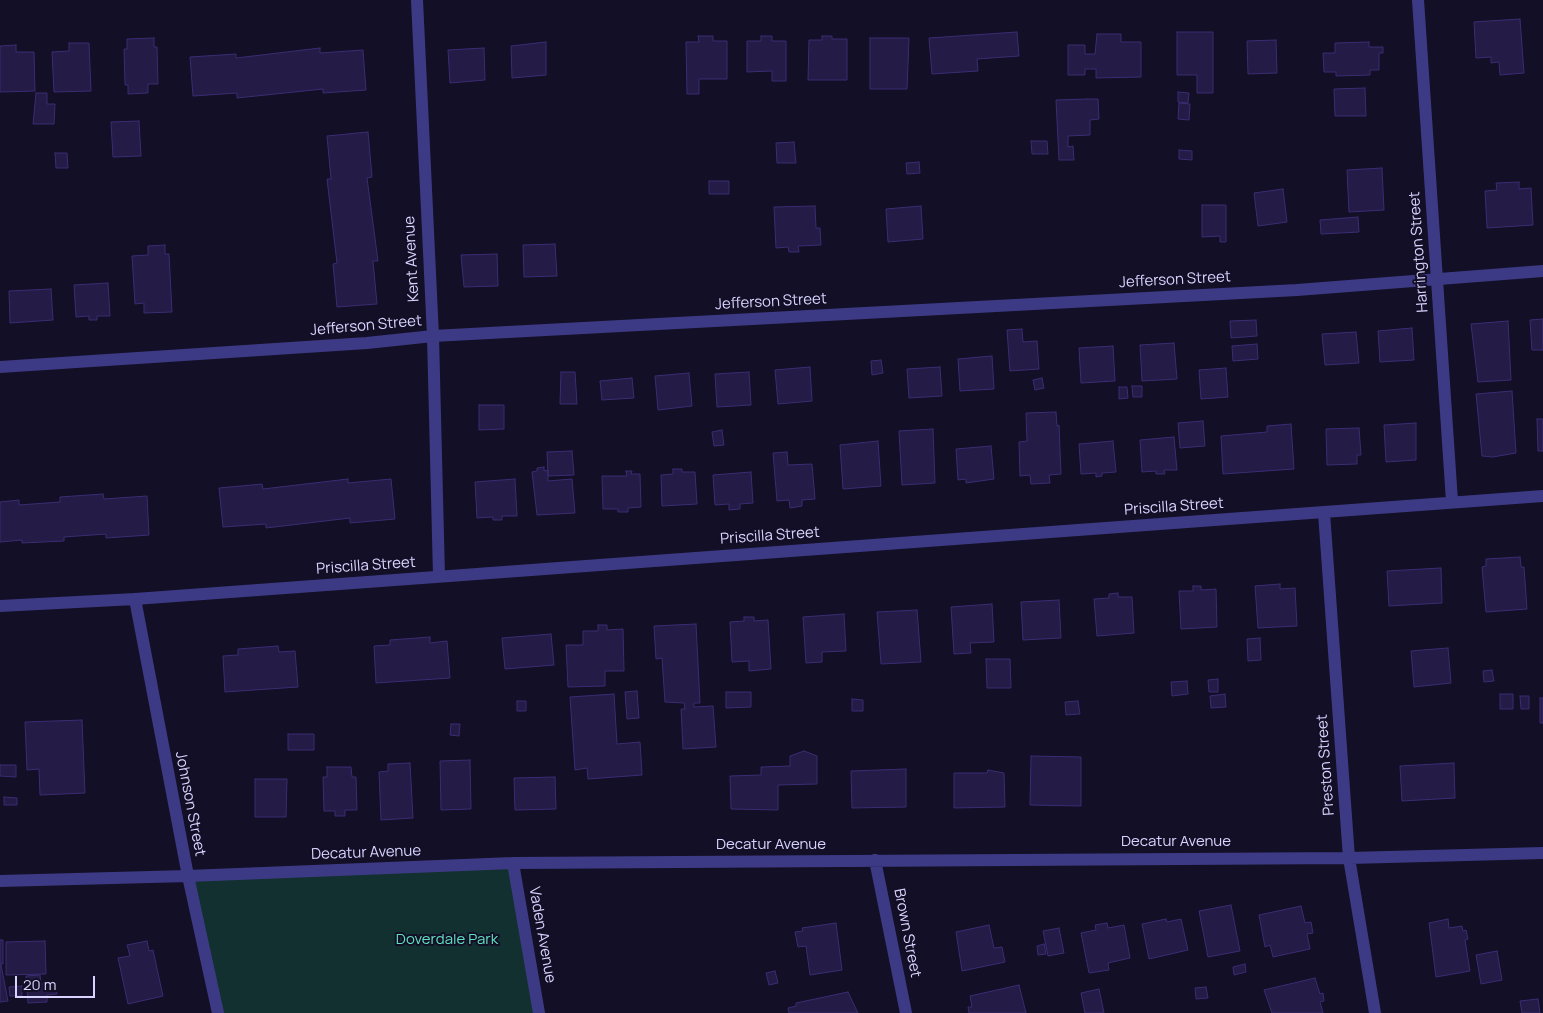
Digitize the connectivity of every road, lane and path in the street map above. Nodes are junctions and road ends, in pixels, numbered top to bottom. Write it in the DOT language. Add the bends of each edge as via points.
graph roads {
  1 [pos="417,0"];
  2 [pos="1418,0"];
  3 [pos="1543,271"];
  4 [pos="1436,278"];
  5 [pos="433,336"];
  6 [pos="0,367"];
  7 [pos="1543,496"];
  8 [pos="1452,501"];
  9 [pos="1324,513"];
  10 [pos="439,576"];
  11 [pos="135,599"];
  12 [pos="0,606"];
  13 [pos="1543,853"];
  14 [pos="1349,858"];
  15 [pos="875,860"];
  16 [pos="513,863"];
  17 [pos="188,876"];
  18 [pos="0,881"];
  19 [pos="218,1013"];
  20 [pos="539,1013"];
  21 [pos="906,1013"];
  22 [pos="1375,1013"];
  1 -- 5 [label="street, Kent Avenue"];
  2 -- 4 [label="street, Harrington Street"];
  3 -- 4 [label="street, Jefferson Street"];
  4 -- 5 [label="street, Jefferson Street" via="1287,290"];
  4 -- 8 [label="street, Harrington Street"];
  5 -- 6 [label="street, Jefferson Street" via="367,344"];
  5 -- 10 [label="street, Kent Avenue"];
  7 -- 8 [label="street, Priscilla Street"];
  8 -- 9 [label="street, Priscilla Street"];
  9 -- 10 [label="street, Priscilla Street"];
  9 -- 14 [label="street, Preston Street"];
  10 -- 11 [label="street, Priscilla Street"];
  11 -- 12 [label="street, Priscilla Street"];
  11 -- 17 [label="street, Johnson Street"];
  13 -- 14 [label="street, Decatur Avenue"];
  14 -- 15 [label="street, Decatur Avenue"];
  14 -- 22 [label="street, Preston Street"];
  15 -- 16 [label="street, Decatur Avenue"];
  15 -- 21 [label="street, Brown Street"];
  16 -- 17 [label="street, Decatur Avenue"];
  16 -- 20 [label="street, Vaden Avenue"];
  17 -- 18 [label="street, Decatur Avenue"];
  17 -- 19 [label="street, Johnson Street"];
}
